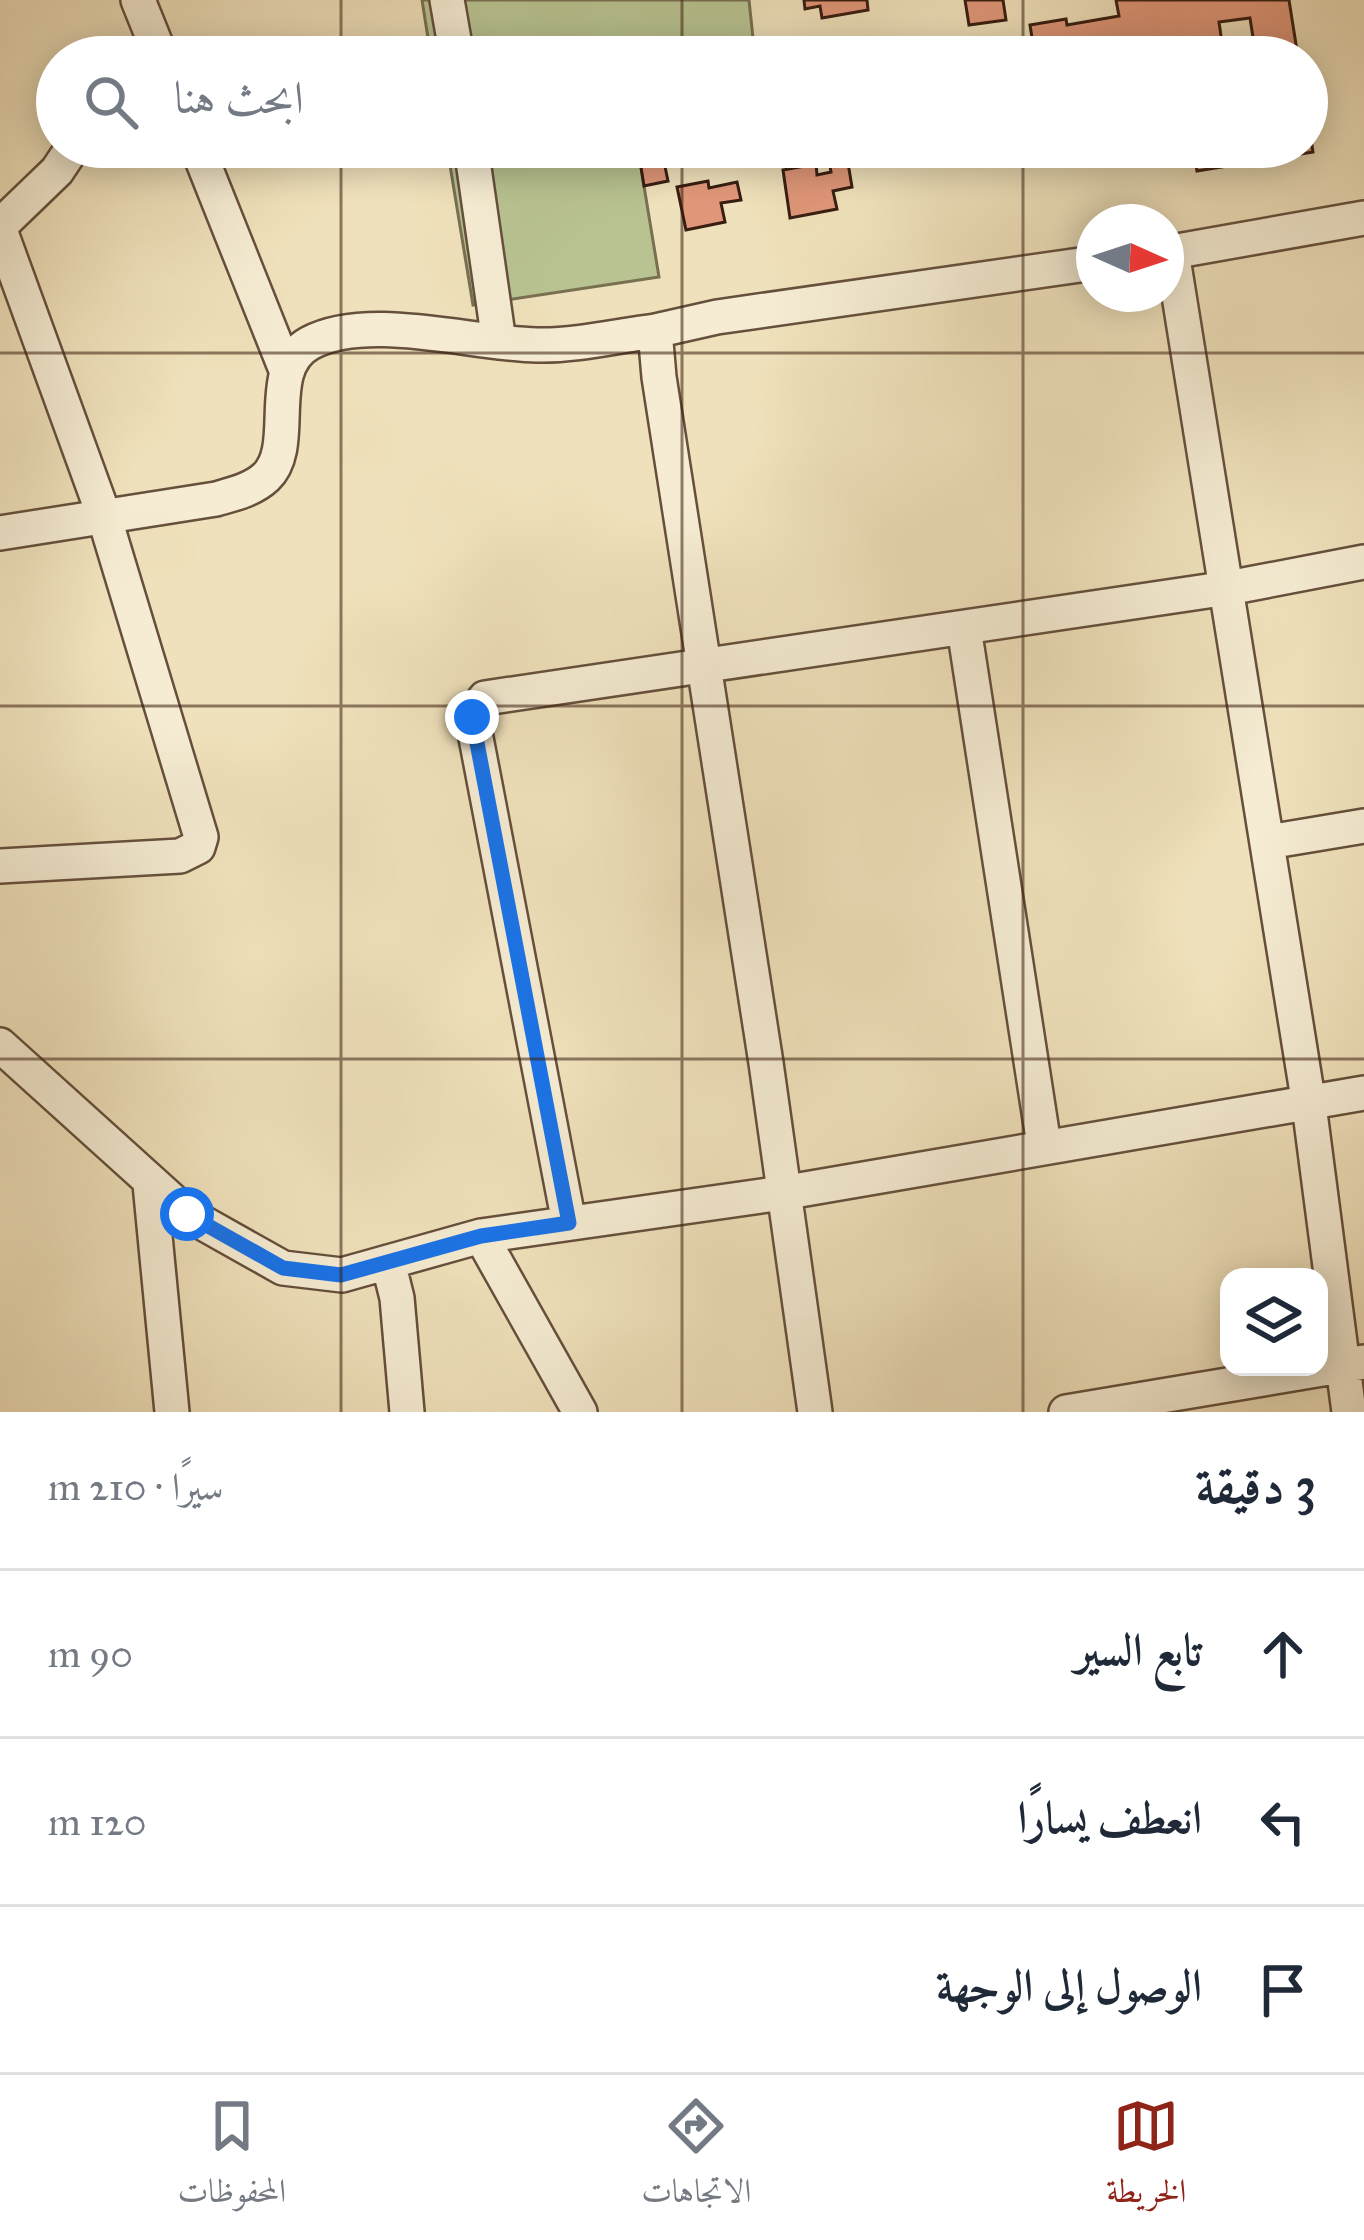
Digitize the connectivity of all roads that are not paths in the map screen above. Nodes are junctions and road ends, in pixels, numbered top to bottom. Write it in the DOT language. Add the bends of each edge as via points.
graph roads {
  1 [pos="448,0"];
  2 [pos="143,6"];
  3 [pos="135,36"];
  4 [pos="153,36"];
  5 [pos="454,36"];
  6 [pos="59,168"];
  7 [pos="204,168"];
  8 [pos="474,168"];
  9 [pos="1364,218"];
  10 [pos="0,228"];
  11 [pos="1184,250"];
  12 [pos="1076,266"];
  13 [pos="1179,312"];
  14 [pos="655,331"];
  15 [pos="499,342"];
  16 [pos="286,370"];
  17 [pos="104,516"];
  18 [pos="0,533"];
  19 [pos="1364,562"];
  20 [pos="1228,588"];
  21 [pos="964,628"];
  22 [pos="706,665"];
  23 [pos="1364,826"];
  24 [pos="1268,842"];
  25 [pos="2,856"];
  26 [pos="0,1045"];
  27 [pos="1364,1093"];
  28 [pos="1309,1106"];
  29 [pos="1044,1145"];
  30 [pos="150,1184"];
  31 [pos="782,1193"];
  32 [pos="569,1223"];
  33 [pos="481,1236"];
  34 [pos="388,1262"];
  35 [pos="1353,1364"];
  36 [pos="172,1412"];
  37 [pos="406,1412"];
  38 [pos="580,1412"];
  39 [pos="815,1412"];
  40 [pos="1066,1412"];
  41 [pos="1349,1412"];
  1 -- 5 [label="street"];
  2 -- 3 [label="street"];
  2 -- 4 [label="street"];
  6 -- 10 [label="street"];
  7 -- 16 [label="street"];
  8 -- 15 [label="street"];
  9 -- 11 [label="street"];
  10 -- 17 [label="street"];
  12 -- 14 [label="street"];
  13 -- 20 [label="street"];
  14 -- 15 [label="street" via="539,346"];
  14 -- 22 [label="street"];
  15 -- 16 [label="street" via="339,334 306,345"];
  16 -- 17 [label="street" via="268,476 216,499"];
  17 -- 18 [label="street"];
  17 -- 25 [label="street" via="198,847 180,856"];
  19 -- 20 [label="street"];
  20 -- 21 [label="street"];
  20 -- 24 [label="street"];
  21 -- 22 [label="street"];
  21 -- 29 [label="street"];
  22 -- 31 [label="street"];
  22 -- 32 [label="street" via="485,698 472,717"];
  23 -- 24 [label="street"];
  24 -- 28 [label="street"];
  26 -- 30 [label="street"];
  27 -- 28 [label="street"];
  28 -- 29 [label="street"];
  28 -- 35 [label="street"];
  29 -- 31 [label="street"];
  30 -- 34 [label="street" via="283,1268 341,1275"];
  30 -- 36 [label="street"];
  31 -- 32 [label="street"];
  31 -- 39 [label="street"];
  32 -- 33 [label="street"];
  33 -- 34 [label="street"];
  33 -- 38 [label="street"];
  34 -- 37 [label="street"];
  35 -- 40 [label="street"];
  35 -- 41 [label="street"];
}
